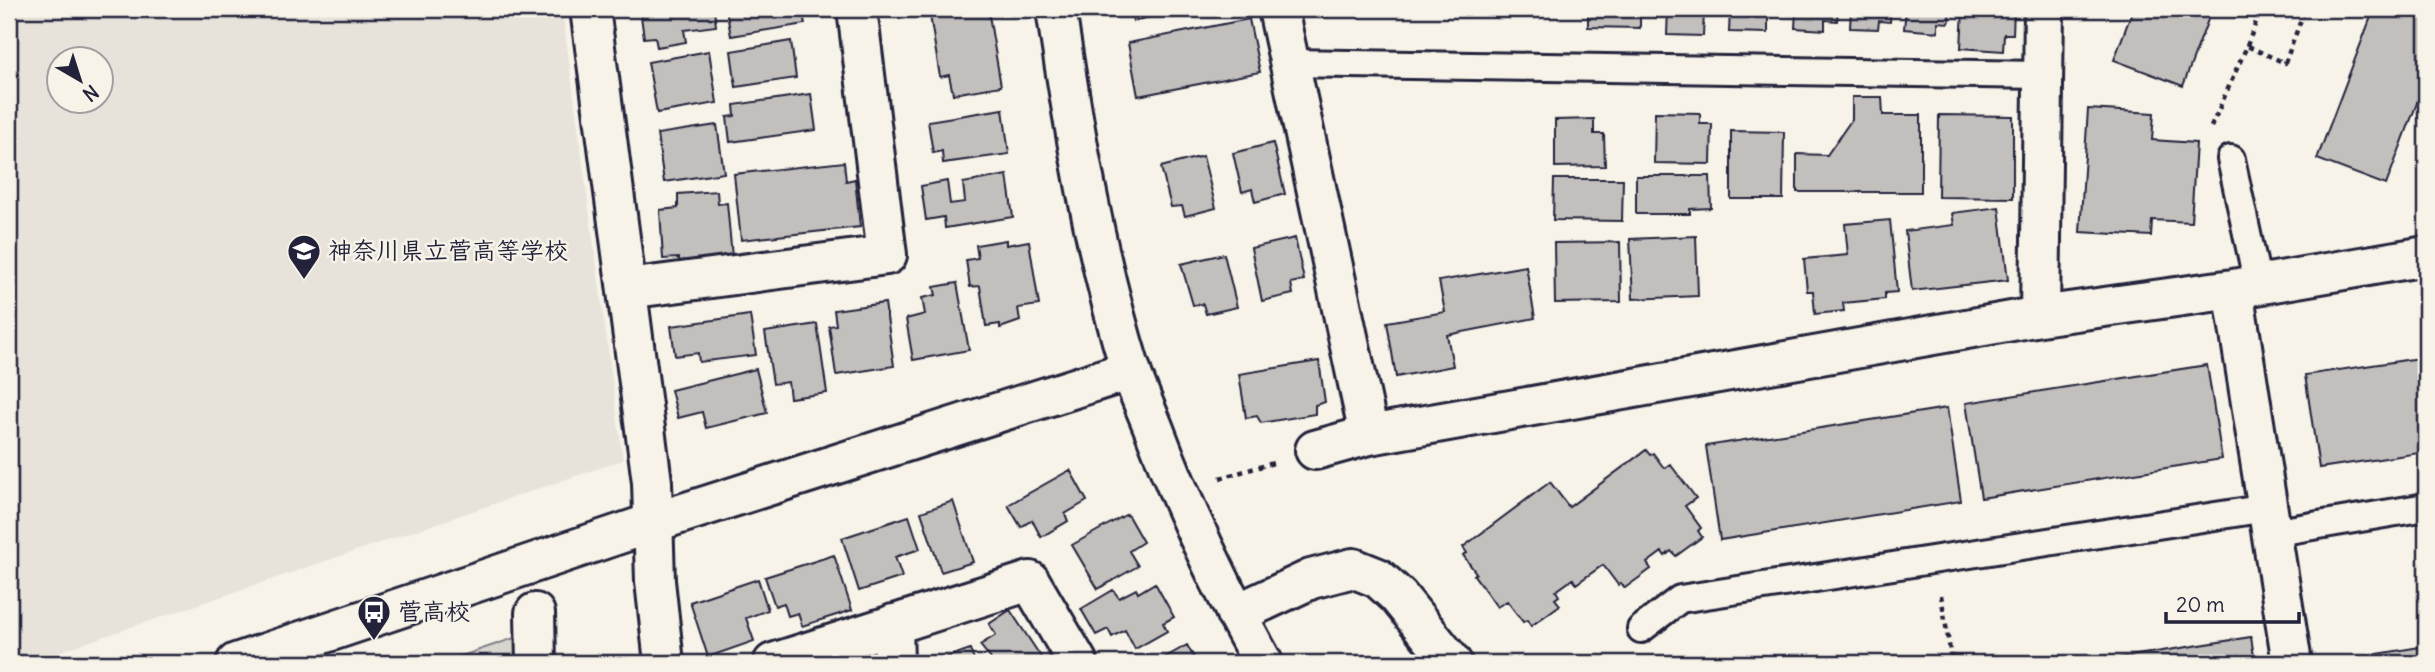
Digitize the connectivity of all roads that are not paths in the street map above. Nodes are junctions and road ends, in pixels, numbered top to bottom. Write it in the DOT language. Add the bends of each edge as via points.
graph roads {
  1 [pos="590,9"];
  2 [pos="857,9"];
  3 [pos="1056,9"];
  4 [pos="1278,9"];
  5 [pos="2044,9"];
  6 [pos="1289,63"];
  7 [pos="2045,75"];
  8 [pos="2231,159"];
  9 [pos="2426,256"];
  10 [pos="2246,287"];
  11 [pos="626,289"];
  12 [pos="2040,316"];
  13 [pos="1131,370"];
  14 [pos="1368,435"];
  15 [pos="1315,450"];
  16 [pos="2426,507"];
  17 [pos="2269,520"];
  18 [pos="652,523"];
  19 [pos="535,613"];
  20 [pos="1236,614"];
  21 [pos="893,624"];
  22 [pos="1641,629"];
  23 [pos="236,663"];
  24 [pos="536,663"];
  25 [pos="664,663"];
  26 [pos="773,663"];
  27 [pos="894,663"];
  28 [pos="1078,663"];
  29 [pos="1263,663"];
  30 [pos="1452,663"];
  31 [pos="2292,663"];
  1 -- 11 [label="street"];
  2 -- 11 [label="street" via="887,255"];
  3 -- 13 [label="street" via="1087,194"];
  4 -- 6 [label="street"];
  5 -- 7 [label="street"];
  6 -- 7 [label="lane"];
  6 -- 14 [label="street"];
  7 -- 12 [label="street"];
  8 -- 10 [label="lane"];
  9 -- 10 [label="street"];
  10 -- 12 [label="street"];
  10 -- 17 [label="street"];
  11 -- 18 [label="street" via="652,482"];
  12 -- 14 [label="street"];
  13 -- 18 [label="street"];
  13 -- 20 [label="street" via="1174,483"];
  14 -- 15 [label="street"];
  16 -- 17 [label="lane"];
  17 -- 22 [label="lane" via="1935,558 1680,599"];
  17 -- 31 [label="street"];
  18 -- 23 [label="street"];
  18 -- 25 [label="street"];
  19 -- 24 [label="street"];
  20 -- 29 [label="street"];
  20 -- 30 [label="street" via="1311,579 1353,568 1378,578 1398,596"];
  21 -- 26 [label="street"];
  21 -- 27 [label="street"];
  21 -- 28 [label="street" via="1030,581"];
}
